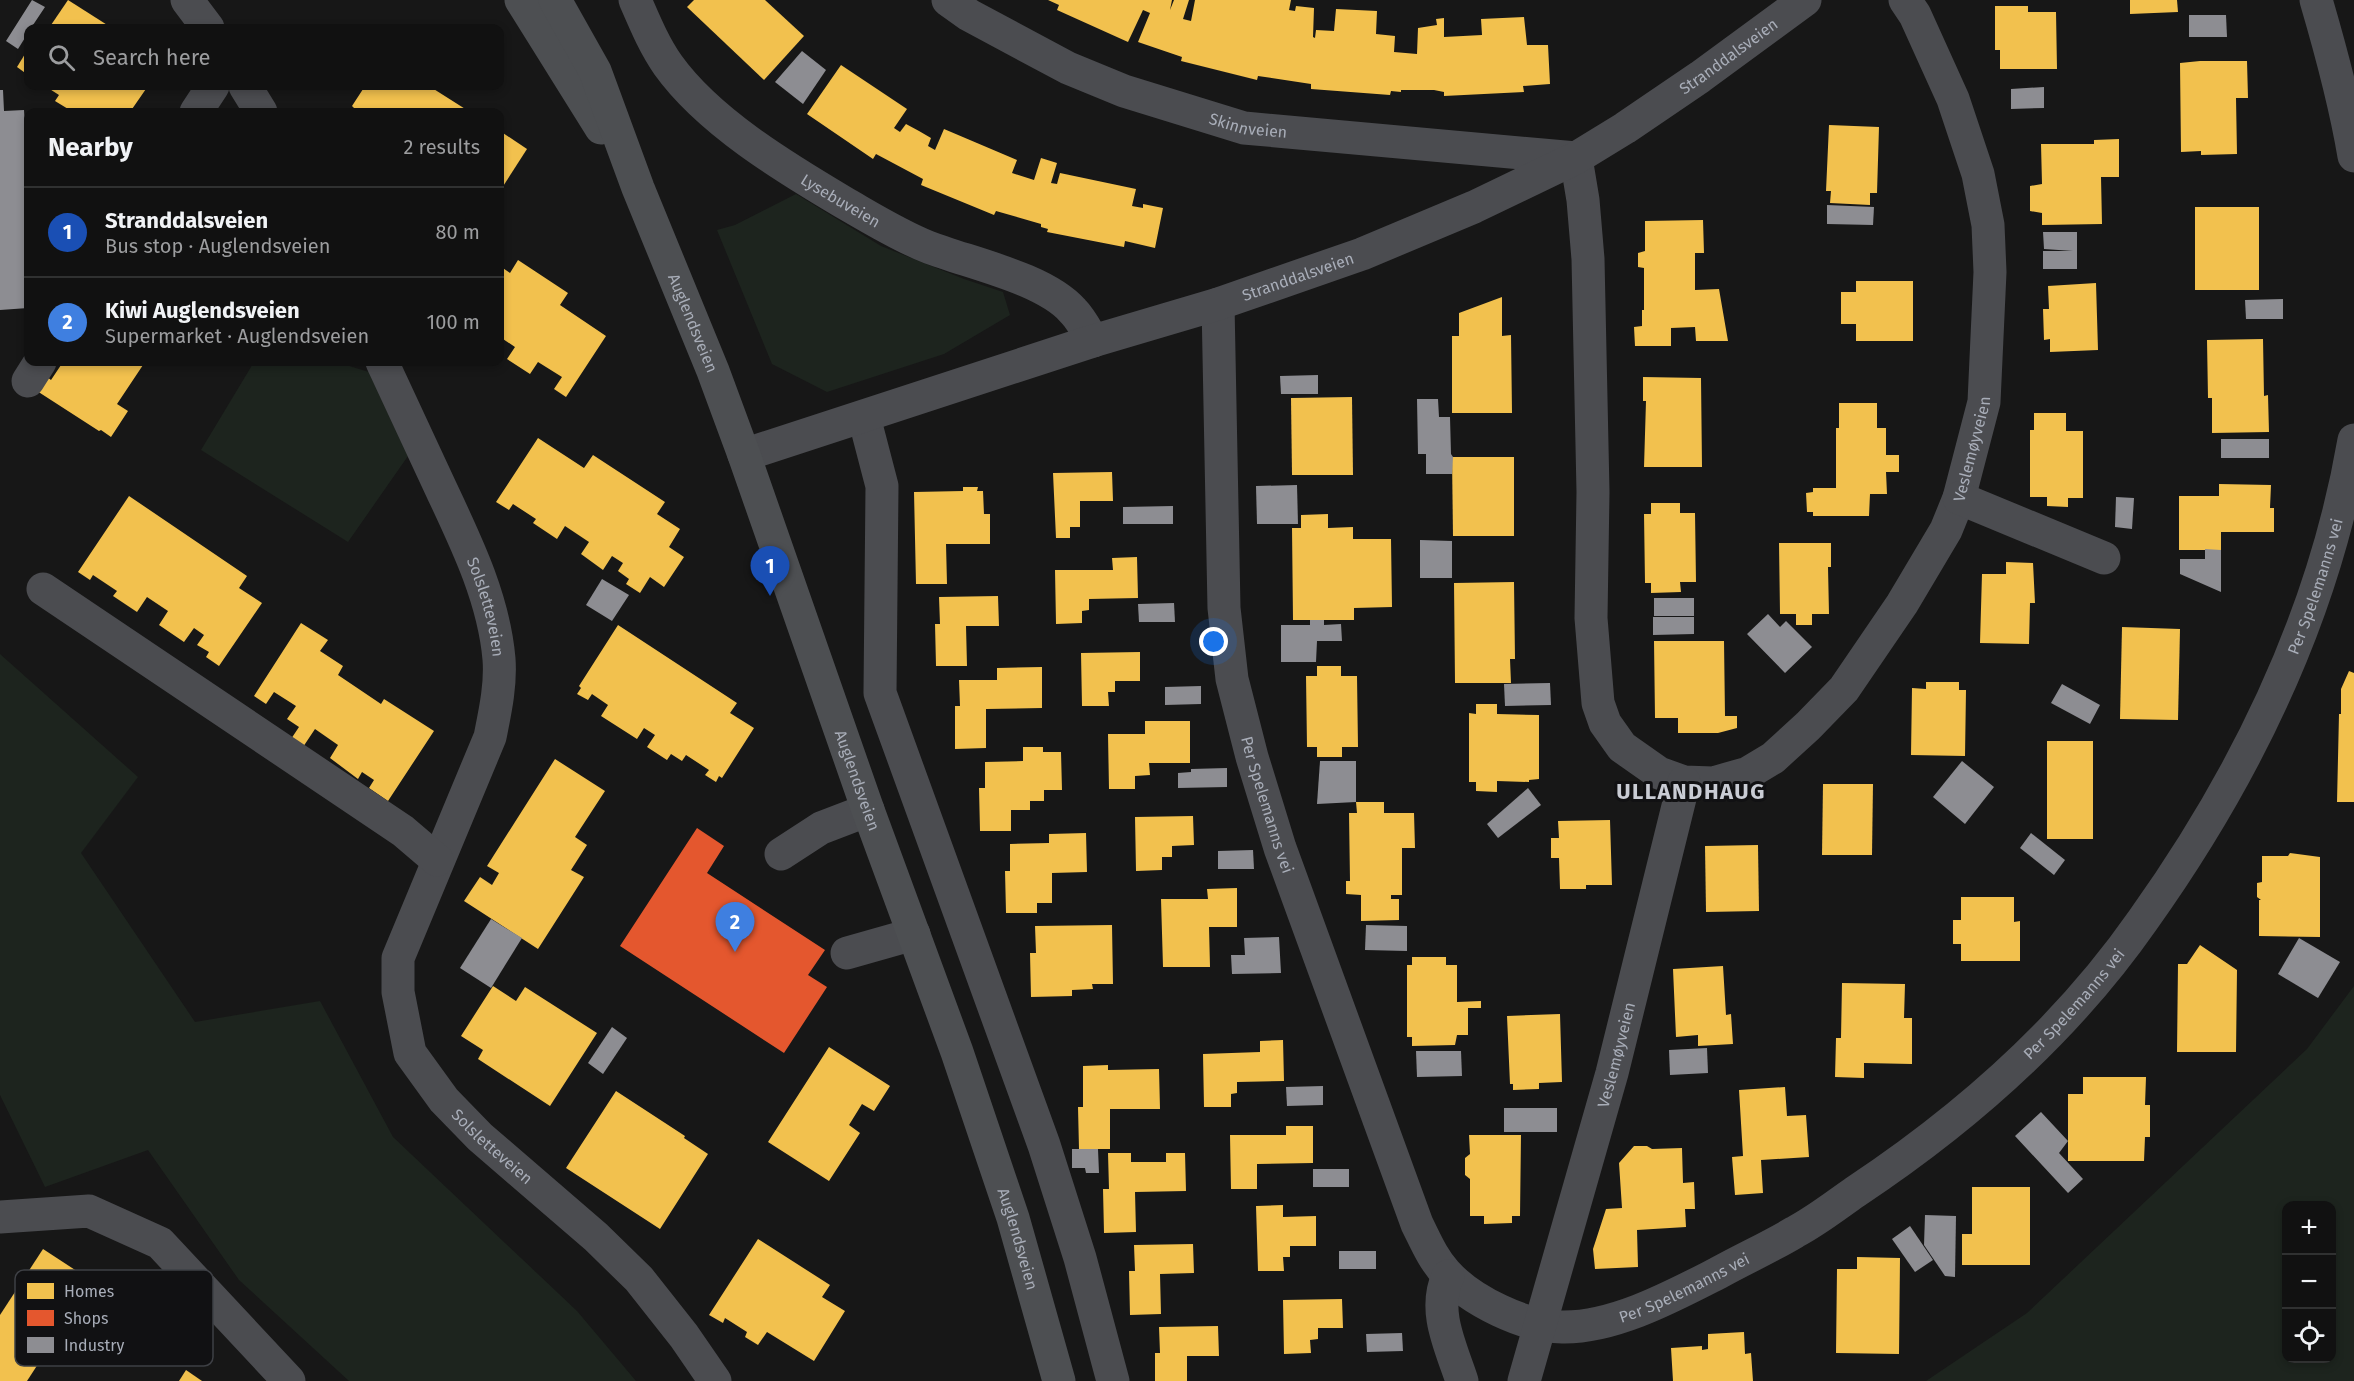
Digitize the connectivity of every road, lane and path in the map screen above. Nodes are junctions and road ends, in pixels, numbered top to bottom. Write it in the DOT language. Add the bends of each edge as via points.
graph roads {
  1 [pos="187,0"];
  2 [pos="521,0"];
  3 [pos="555,0"];
  4 [pos="635,0"];
  5 [pos="948,0"];
  6 [pos="1905,0"];
  7 [pos="2316,0"];
  8 [pos="1796,2"];
  9 [pos="205,24"];
  10 [pos="210,90"];
  11 [pos="247,90"];
  12 [pos="199,108"];
  13 [pos="259,108"];
  14 [pos="2354,156"];
  15 [pos="1576,158"];
  16 [pos="638,188"];
  17 [pos="1218,304"];
  18 [pos="1093,341"];
  19 [pos="384,366"];
  20 [pos="864,417"];
  21 [pos="2354,440"];
  22 [pos="744,455"];
  23 [pos="1959,498"];
  24 [pos="2104,558"];
  25 [pos="43,589"];
  26 [pos="1684,782"];
  27 [pos="868,810"];
  28 [pos="781,854"];
  29 [pos="437,861"];
  30 [pos="914,934"];
  31 [pos="847,953"];
  32 [pos="0,1217"];
  33 [pos="185,1270"];
  34 [pos="1448,1276"];
  35 [pos="213,1300"];
  36 [pos="1539,1326"];
  37 [pos="289,1381"];
  38 [pos="715,1381"];
  39 [pos="1059,1381"];
  40 [pos="1113,1381"];
  41 [pos="1462,1381"];
  42 [pos="1524,1381"];
  1 -- 9 [label="street"];
  2 -- 16 [label="main road, Auglendsveien"];
  3 -- 16 [label="main road, Auglendsveien" via="595,71"];
  4 -- 18 [label="street, Lysebuveien" via="669,66 701,102 742,135 795,174 884,226 926,246 1042,288 1072,310"];
  5 -- 15 [label="street, Skinnveien" via="1068,68 1124,91 1244,128"];
  6 -- 23 [label="street, Veslemøyveien" via="1953,99 1978,174 1988,225 1990,272 1984,402"];
  7 -- 14 [label="street"];
  8 -- 15 [label="street, Stranddalsveien" via="1700,77"];
  10 -- 12 [label="street"];
  11 -- 13 [label="street"];
  15 -- 17 [label="street, Stranddalsveien" via="1362,254"];
  15 -- 26 [label="street, Veslemøyveien" via="1588,259 1593,492 1591,618 1598,703 1605,723 1622,747 1659,773"];
  16 -- 22 [label="main road, Auglendsveien"];
  17 -- 18 [label="street, Stranddalsveien"];
  17 -- 34 [label="street, Per Spelemanns vei" via="1224,608 1232,679 1284,859 1417,1224 1431,1254"];
  18 -- 20 [label="street, Stranddalsveien"];
  19 -- 29 [label="street, Solsletteveien" via="464,538 493,620 500,662 490,736"];
  20 -- 22 [label="street, Stranddalsveien"];
  20 -- 40 [label="street" via="882,486 880,693 1044,1145"];
  21 -- 36 [label="street, Per Spelemanns vei" via="2347,482 2318,585 2299,638 2246,755 2187,857 2141,924 2069,1012 1982,1096 1895,1166 1797,1231 1697,1284 1624,1316 1587,1326"];
  22 -- 27 [label="main road, Auglendsveien"];
  23 -- 24 [label="street"];
  23 -- 26 [label="street, Veslemøyveien" via="1946,530 1902,604 1844,689 1815,719 1773,758 1748,773 1713,783"];
  25 -- 29 [label="street" via="403,831"];
  26 -- 36 [label="street, Veslemøyveien" via="1612,1072"];
  27 -- 28 [label="street" via="821,828"];
  27 -- 30 [label="main road, Auglendsveien"];
  29 -- 38 [label="street, Solsletteveien" via="398,958 398,992 410,1053 444,1100 480,1137 639,1279"];
  30 -- 31 [label="street"];
  30 -- 39 [label="main road, Auglendsveien" via="1013,1218"];
  32 -- 33 [label="street" via="89,1211 160,1243"];
  34 -- 36 [label="street, Per Spelemanns vei" via="1473,1296"];
  34 -- 41 [label="street" via="1440,1306"];
  35 -- 37 [label="street"];
  36 -- 42 [label="street"];
}
